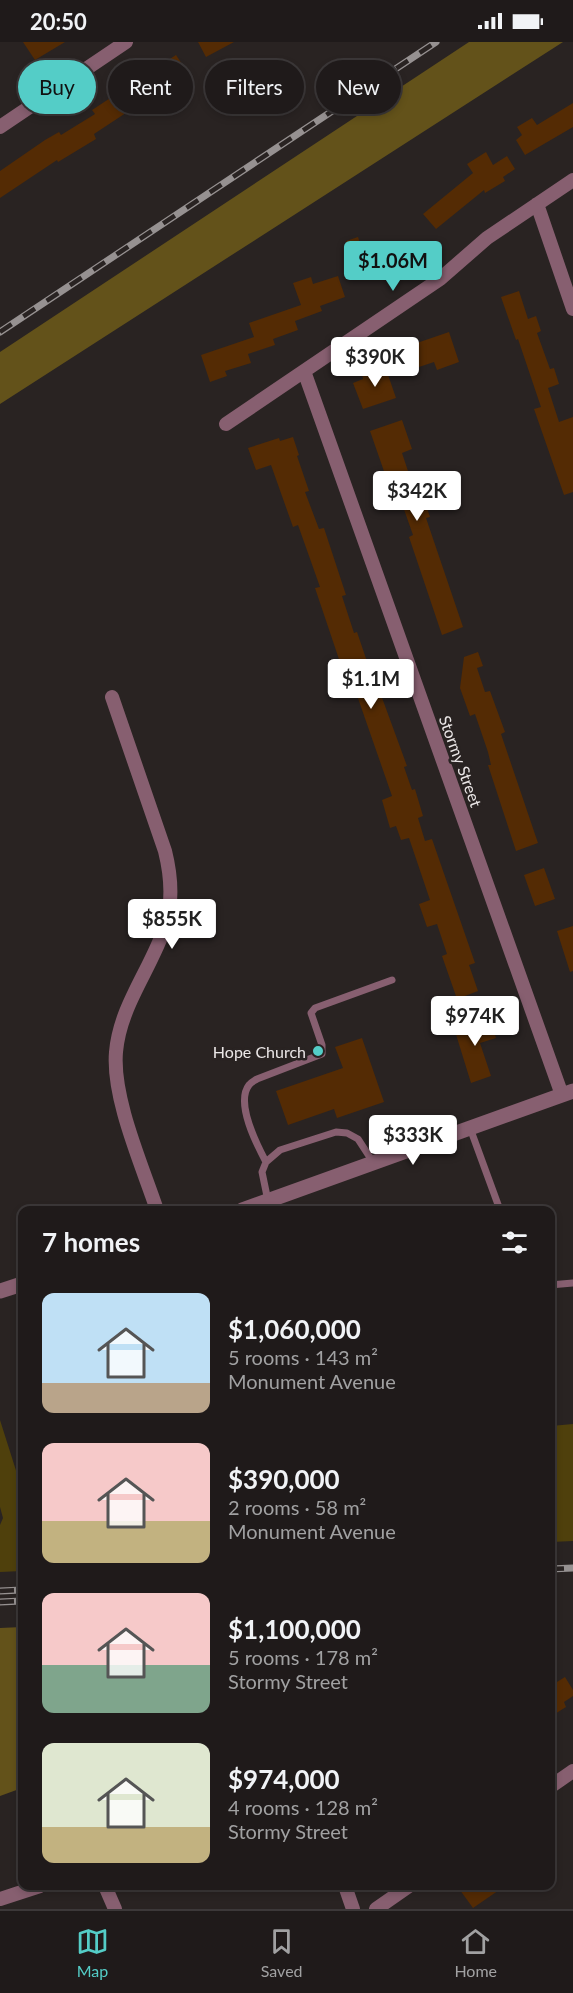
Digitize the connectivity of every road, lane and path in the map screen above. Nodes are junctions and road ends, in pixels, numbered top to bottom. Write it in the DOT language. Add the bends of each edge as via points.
graph roads {
  1 [pos="126,42"];
  2 [pos="0,127"];
  3 [pos="573,180"];
  4 [pos="537,204"];
  5 [pos="573,309"];
  6 [pos="304,371"];
  7 [pos="226,423"];
  8 [pos="112,697"];
  9 [pos="392,980"];
  10 [pos="568,1093"];
  11 [pos="470,1128"];
  12 [pos="266,1162"];
  13 [pos="373,1163"];
  14 [pos="268,1201"];
  15 [pos="156,1206"];
  16 [pos="254,1206"];
  17 [pos="499,1206"];
  18 [pos="573,1283"];
  19 [pos="18,1285"];
  20 [pos="555,1285"];
  21 [pos="1,1287"];
  22 [pos="573,1772"];
  23 [pos="555,1784"];
  24 [pos="28,1890"];
  25 [pos="107,1890"];
  26 [pos="346,1890"];
  27 [pos="403,1890"];
  28 [pos="0,1899"];
  29 [pos="115,1909"];
  30 [pos="353,1909"];
  31 [pos="376,1909"];
  1 -- 2 [label="street"];
  3 -- 4 [label="street"];
  4 -- 5 [label="street"];
  4 -- 6 [label="street" via="487,238 440,279"];
  6 -- 7 [label="street"];
  6 -- 10 [label="street, Stormy Street"];
  8 -- 15 [label="street" via="170,876 166,924 123,1018 116,1052 121,1099"];
  9 -- 12 [label="lane" via="315,1008 311,1013 322,1054 248,1085 245,1099 251,1133"];
  10 -- 11 [label="street"];
  11 -- 13 [label="street"];
  11 -- 17 [label="lane"];
  12 -- 13 [label="lane" via="280,1150 336,1132 357,1139"];
  12 -- 14 [label="lane" via="262,1172"];
  13 -- 14 [label="street"];
  14 -- 16 [label="street"];
  18 -- 20 [label="lane"];
  19 -- 21 [label="street"];
  22 -- 23 [label="street"];
  24 -- 28 [label="street"];
  25 -- 29 [label="street"];
  26 -- 30 [label="street"];
  27 -- 31 [label="street"];
}
